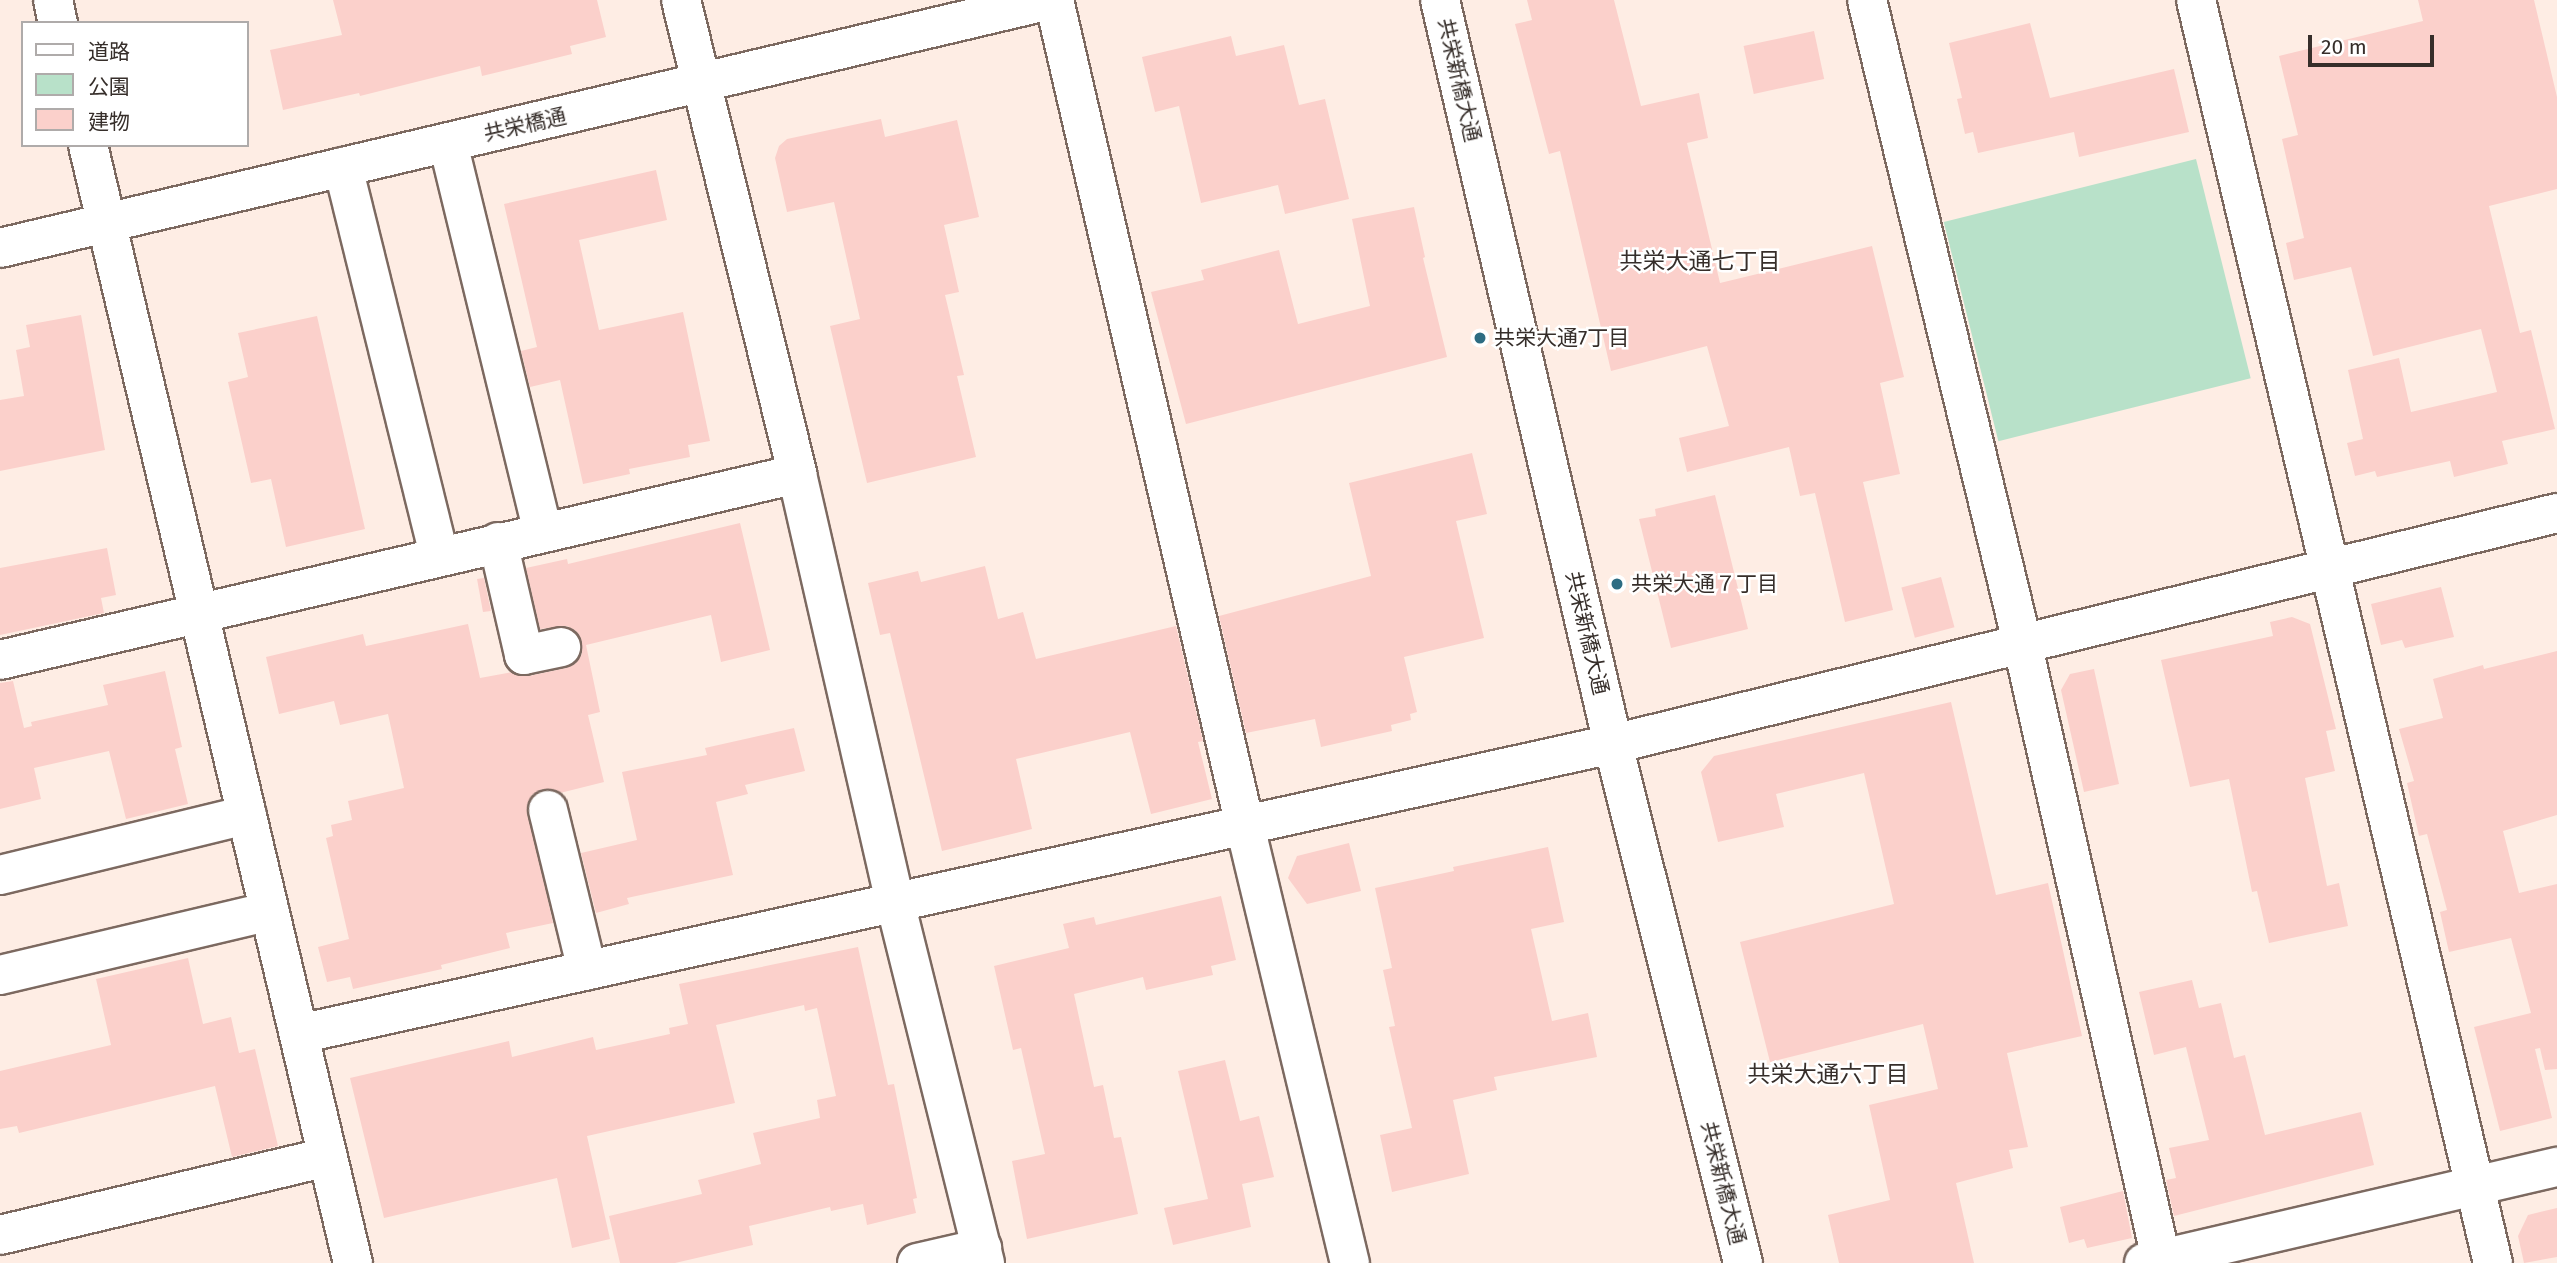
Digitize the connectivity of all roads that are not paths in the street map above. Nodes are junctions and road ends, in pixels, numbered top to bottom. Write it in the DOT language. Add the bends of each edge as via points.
graph roads {
  1 [pos="53,0"];
  2 [pos="681,0"];
  3 [pos="1052,0"];
  4 [pos="1440,0"];
  5 [pos="1867,0"];
  6 [pos="2196,0"];
  7 [pos="927,14"];
  8 [pos="58,21"];
  9 [pos="701,84"];
  10 [pos="448,143"];
  11 [pos="88,147"];
  12 [pos="343,167"];
  13 [pos="106,223"];
  14 [pos="0,248"];
  15 [pos="797,474"];
  16 [pos="2557,513"];
  17 [pos="543,532"];
  18 [pos="498,542"];
  19 [pos="439,556"];
  20 [pos="2332,569"];
  21 [pos="199,612"];
  22 [pos="2022,642"];
  23 [pos="561,647"];
  24 [pos="0,660"];
  25 [pos="1613,744"];
  26 [pos="548,810"];
  27 [pos="247,815"];
  28 [pos="1245,826"];
  29 [pos="0,875"];
  30 [pos="895,902"];
  31 [pos="270,912"];
  32 [pos="587,970"];
  33 [pos="0,975"];
  34 [pos="299,1034"];
  35 [pos="328,1157"];
  36 [pos="2557,1167"];
  37 [pos="2475,1187"];
  38 [pos="0,1235"];
  39 [pos="983,1256"];
  40 [pos="2156,1262"];
  41 [pos="353,1263"];
  42 [pos="917,1263"];
  43 [pos="1350,1263"];
  44 [pos="1743,1263"];
  45 [pos="2493,1263"];
  1 -- 8 [label="street"];
  2 -- 9 [label="street"];
  3 -- 7 [label="street, 共栄橋通"];
  3 -- 28 [label="street"];
  4 -- 25 [label="street, 共栄新橋大通"];
  5 -- 22 [label="street"];
  6 -- 20 [label="street"];
  7 -- 9 [label="street, 共栄橋通"];
  9 -- 10 [label="street, 共栄橋通"];
  9 -- 15 [label="street"];
  10 -- 12 [label="street, 共栄橋通"];
  10 -- 17 [label="street"];
  11 -- 13 [label="street"];
  12 -- 13 [label="street, 共栄橋通"];
  12 -- 19 [label="street"];
  13 -- 14 [label="street, 共栄橋通"];
  13 -- 21 [label="street"];
  15 -- 17 [label="street"];
  15 -- 30 [label="street"];
  16 -- 20 [label="street"];
  17 -- 18 [label="street"];
  18 -- 19 [label="street"];
  18 -- 23 [label="street" via="524,655"];
  19 -- 21 [label="street"];
  20 -- 22 [label="street"];
  20 -- 37 [label="street"];
  21 -- 24 [label="street"];
  21 -- 27 [label="street"];
  22 -- 25 [label="street"];
  22 -- 40 [label="street"];
  25 -- 28 [label="street"];
  25 -- 44 [label="street, 共栄新橋大通"];
  26 -- 32 [label="street"];
  27 -- 29 [label="street"];
  27 -- 31 [label="street"];
  28 -- 30 [label="street"];
  28 -- 43 [label="street"];
  30 -- 32 [label="street"];
  30 -- 39 [label="street"];
  31 -- 33 [label="street"];
  31 -- 34 [label="street"];
  32 -- 34 [label="street"];
  34 -- 35 [label="street"];
  35 -- 38 [label="street"];
  35 -- 41 [label="street"];
  36 -- 37 [label="street"];
  37 -- 40 [label="street"];
  37 -- 45 [label="street"];
  39 -- 42 [label="street"];
}
